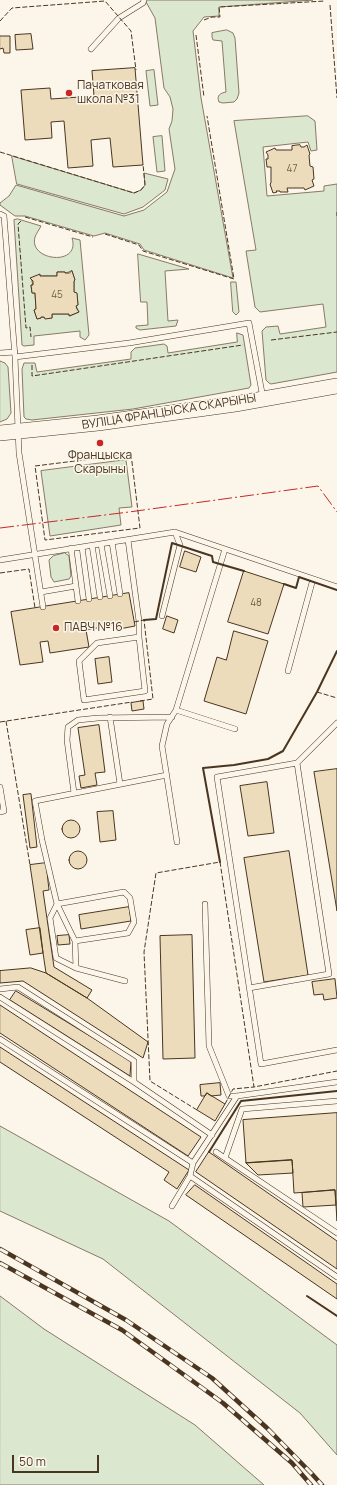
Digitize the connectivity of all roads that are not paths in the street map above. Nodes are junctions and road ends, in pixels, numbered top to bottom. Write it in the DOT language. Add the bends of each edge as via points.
graph roads {
  1 [pos="144,0"];
  2 [pos="91,49"];
  3 [pos="0,214"];
  4 [pos="0,353"];
  5 [pos="15,354"];
  6 [pos="337,386"];
  7 [pos="264,398"];
  8 [pos="18,432"];
  9 [pos="0,433"];
  10 [pos="175,532"];
  11 [pos="128,540"];
  12 [pos="112,542"];
  13 [pos="101,544"];
  14 [pos="92,545"];
  15 [pos="82,547"];
  16 [pos="71,548"];
  17 [pos="226,549"];
  18 [pos="34,554"];
  19 [pos="0,560"];
  20 [pos="313,579"];
  21 [pos="76,586"];
  22 [pos="337,587"];
  23 [pos="41,592"];
  24 [pos="120,594"];
  25 [pos="110,596"];
  26 [pos="100,598"];
  27 [pos="89,599"];
  28 [pos="78,601"];
  29 [pos="43,607"];
  30 [pos="162,616"];
  31 [pos="139,637"];
  32 [pos="288,671"];
  33 [pos="176,710"];
  34 [pos="110,717"];
  35 [pos="172,717"];
  36 [pos="337,723"];
  37 [pos="235,729"];
  38 [pos="297,763"];
  39 [pos="166,775"];
  40 [pos="120,784"];
  41 [pos="0,787"];
  42 [pos="74,793"];
  43 [pos="0,812"];
  44 [pos="177,842"];
  45 [pos="57,904"];
  46 [pos="205,904"];
  47 [pos="75,941"];
  48 [pos="76,968"];
  49 [pos="125,981"];
  50 [pos="249,988"];
  51 [pos="0,989"];
  52 [pos="0,997"];
  53 [pos="0,1039"];
  54 [pos="337,1050"];
  55 [pos="134,1082"];
  56 [pos="337,1082"];
  57 [pos="237,1096"];
  58 [pos="337,1101"];
  59 [pos="212,1134"];
  60 [pos="216,1152"];
  61 [pos="225,1158"];
  62 [pos="192,1163"];
  63 [pos="190,1176"];
  64 [pos="172,1206"];
  65 [pos="337,1233"];
  66 [pos="337,1277"];
  1 -- 2 [label="lane" via="119,18"];
  3 -- 5 [label="lane" via="4,216"];
  4 -- 5 [label="lane"];
  5 -- 7 [label="lane" via="129,343 249,322"];
  5 -- 8 [label="lane"];
  6 -- 7 [label="main road, ВУЛІЦА ФРАНЦЫСКА СКАРЫНЫ"];
  7 -- 8 [label="main road, ВУЛІЦА ФРАНЦЫСКА СКАРЫНЫ" via="98,423"];
  8 -- 9 [label="main road, ВУЛІЦА ФРАНЦЫСКА СКАРЫНЫ"];
  8 -- 18 [label="lane"];
  10 -- 11 [label="lane"];
  10 -- 17 [label="lane"];
  10 -- 30 [label="lane" via="180,545"];
  11 -- 12 [label="lane"];
  11 -- 31 [label="lane"];
  12 -- 13 [label="lane"];
  12 -- 24 [label="lane"];
  13 -- 14 [label="lane"];
  13 -- 25 [label="lane"];
  14 -- 15 [label="lane"];
  14 -- 26 [label="lane"];
  15 -- 16 [label="lane"];
  15 -- 27 [label="lane"];
  16 -- 18 [label="lane"];
  16 -- 21 [label="lane"];
  17 -- 20 [label="lane"];
  17 -- 33 [label="lane"];
  18 -- 19 [label="lane"];
  18 -- 23 [label="lane"];
  20 -- 22 [label="lane"];
  20 -- 32 [label="lane"];
  21 -- 23 [label="lane"];
  21 -- 28 [label="lane"];
  23 -- 29 [label="lane"];
  31 -- 31 [label="lane" via="145,690 84,700 79,661 97,643"];
  33 -- 35 [label="lane"];
  33 -- 37 [label="lane"];
  34 -- 35 [label="lane"];
  34 -- 40 [label="lane"];
  34 -- 42 [label="lane" via="78,720 68,727 67,740"];
  35 -- 39 [label="lane" via="162,746"];
  36 -- 38 [label="lane"];
  38 -- 50 [label="lane" via="329,974"];
  38 -- 50 [label="lane" via="217,777"];
  39 -- 40 [label="lane"];
  39 -- 44 [label="lane"];
  40 -- 42 [label="lane"];
  41 -- 43 [label="lane" via="4,811"];
  42 -- 45 [label="lane" via="35,801"];
  45 -- 47 [label="lane"];
  45 -- 47 [label="lane" via="124,892 130,898 134,922 128,933"];
  45 -- 48 [label="lane" via="50,918 56,958"];
  46 -- 57 [label="lane" via="209,1046 230,1096"];
  47 -- 48 [label="lane"];
  48 -- 49 [label="lane"];
  50 -- 54 [label="lane" via="261,1064"];
  51 -- 55 [label="lane" via="18,987 134,1062"];
  52 -- 55 [label="lane"];
  53 -- 62 [label="lane"];
  55 -- 59 [label="lane"];
  56 -- 57 [label="lane"];
  57 -- 59 [label="lane"];
  58 -- 61 [label="lane" via="242,1109"];
  59 -- 62 [label="lane"];
  60 -- 61 [label="lane"];
  61 -- 65 [label="lane"];
  62 -- 63 [label="lane"];
  63 -- 64 [label="lane"];
  63 -- 66 [label="lane"];
}
